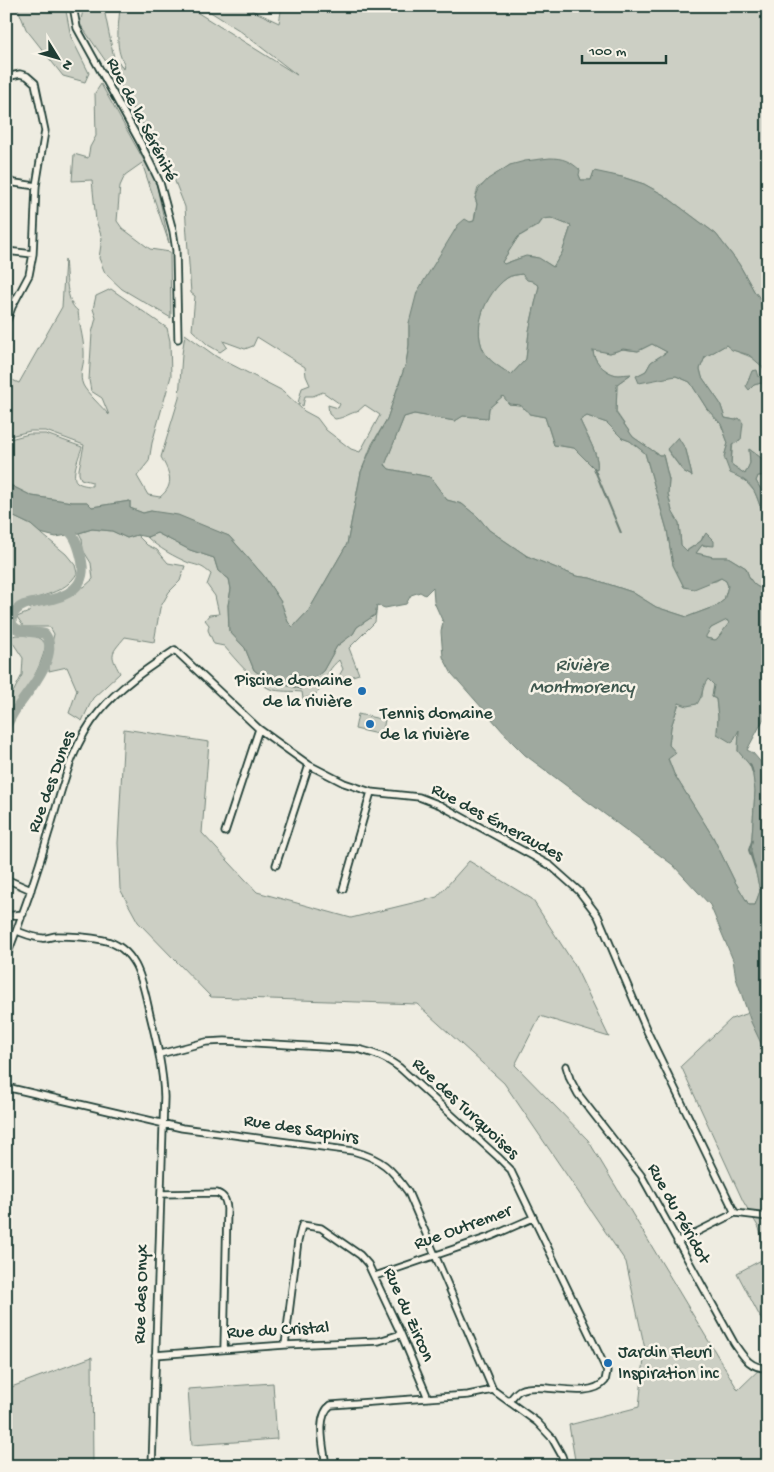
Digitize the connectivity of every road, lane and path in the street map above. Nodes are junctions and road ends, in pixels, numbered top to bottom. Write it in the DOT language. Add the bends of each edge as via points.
graph roads {
  1 [pos="73,6"];
  2 [pos="6,77"];
  3 [pos="6,180"];
  4 [pos="36,186"];
  5 [pos="6,251"];
  6 [pos="33,254"];
  7 [pos="6,323"];
  8 [pos="178,339"];
  9 [pos="175,650"];
  10 [pos="259,729"];
  11 [pos="309,765"];
  12 [pos="371,792"];
  13 [pos="225,832"];
  14 [pos="276,865"];
  15 [pos="6,879"];
  16 [pos="343,889"];
  17 [pos="32,890"];
  18 [pos="23,914"];
  19 [pos="6,916"];
  20 [pos="17,931"];
  21 [pos="6,958"];
  22 [pos="160,1054"];
  23 [pos="566,1066"];
  24 [pos="6,1088"];
  25 [pos="164,1124"];
  26 [pos="161,1194"];
  27 [pos="735,1212"];
  28 [pos="533,1218"];
  29 [pos="768,1218"];
  30 [pos="677,1242"];
  31 [pos="435,1256"];
  32 [pos="375,1276"];
  33 [pos="401,1334"];
  34 [pos="285,1345"];
  35 [pos="224,1349"];
  36 [pos="155,1354"];
  37 [pos="768,1368"];
  38 [pos="493,1390"];
  39 [pos="428,1398"];
  40 [pos="509,1402"];
  41 [pos="152,1466"];
  42 [pos="326,1466"];
  43 [pos="564,1466"];
  1 -- 8 [label="street, Rue de la Sérénité" via="77,28 160,183 176,250"];
  2 -- 4 [label="street" via="20,74 35,83 45,130"];
  3 -- 4 [label="street"];
  4 -- 6 [label="street"];
  5 -- 6 [label="street"];
  6 -- 7 [label="street" via="29,275"];
  9 -- 10 [label="street, Rue des Émeraudes"];
  9 -- 17 [label="street, Rue des Dunes" via="112,698 87,729 67,775"];
  10 -- 11 [label="street, Rue des Émeraudes"];
  10 -- 13 [label="street"];
  11 -- 12 [label="street, Rue des Émeraudes"];
  11 -- 14 [label="street"];
  12 -- 16 [label="street"];
  12 -- 27 [label="street, Rue des Émeraudes" via="419,797 440,805 551,866 579,890 598,916 647,1031"];
  15 -- 17 [label="street"];
  17 -- 18 [label="street, Rue des Dunes"];
  18 -- 19 [label="street"];
  18 -- 20 [label="street, Rue des Dunes"];
  20 -- 21 [label="street, Rue des Dunes"];
  20 -- 22 [label="street, Rue des Onyx" via="43,938 104,940 120,947 139,970"];
  22 -- 25 [label="street, Rue des Onyx"];
  22 -- 28 [label="street, Rue des Turquoises" via="206,1042 225,1041 357,1049 385,1057 510,1169"];
  23 -- 30 [label="street, Rue du Péridot" via="578,1094 641,1175"];
  24 -- 25 [label="street, Rue des Saphirs"];
  25 -- 26 [label="street, Rue des Onyx"];
  25 -- 31 [label="street, Rue des Saphirs" via="371,1156 385,1164 408,1192"];
  26 -- 35 [label="street" via="217,1193 226,1199"];
  26 -- 36 [label="street, Rue des Onyx"];
  27 -- 29 [label="street"];
  27 -- 30 [label="street"];
  28 -- 31 [label="street, Rue Outremer"];
  28 -- 40 [label="street, Rue des Turquoises" via="607,1376 597,1388 529,1388 520,1390"];
  30 -- 37 [label="street, Rue du Péridot" via="734,1343 750,1364"];
  31 -- 32 [label="street, Rue Outremer"];
  31 -- 38 [label="street, Rue des Saphirs"];
  32 -- 33 [label="street, Rue du Zircon"];
  32 -- 34 [label="street, Rue du Zircon" via="360,1255 321,1228 302,1225"];
  33 -- 34 [label="street, Rue du Cristal" via="379,1341"];
  33 -- 39 [label="street, Rue du Zircon"];
  34 -- 35 [label="street, Rue du Cristal"];
  35 -- 36 [label="street, Rue du Cristal"];
  36 -- 41 [label="street, Rue des Onyx"];
  38 -- 39 [label="street"];
  38 -- 40 [label="street, Rue des Saphirs"];
  39 -- 42 [label="street" via="331,1405 326,1409 322,1422"];
  40 -- 43 [label="street, Rue des Saphirs" via="537,1422 552,1438"];
}
